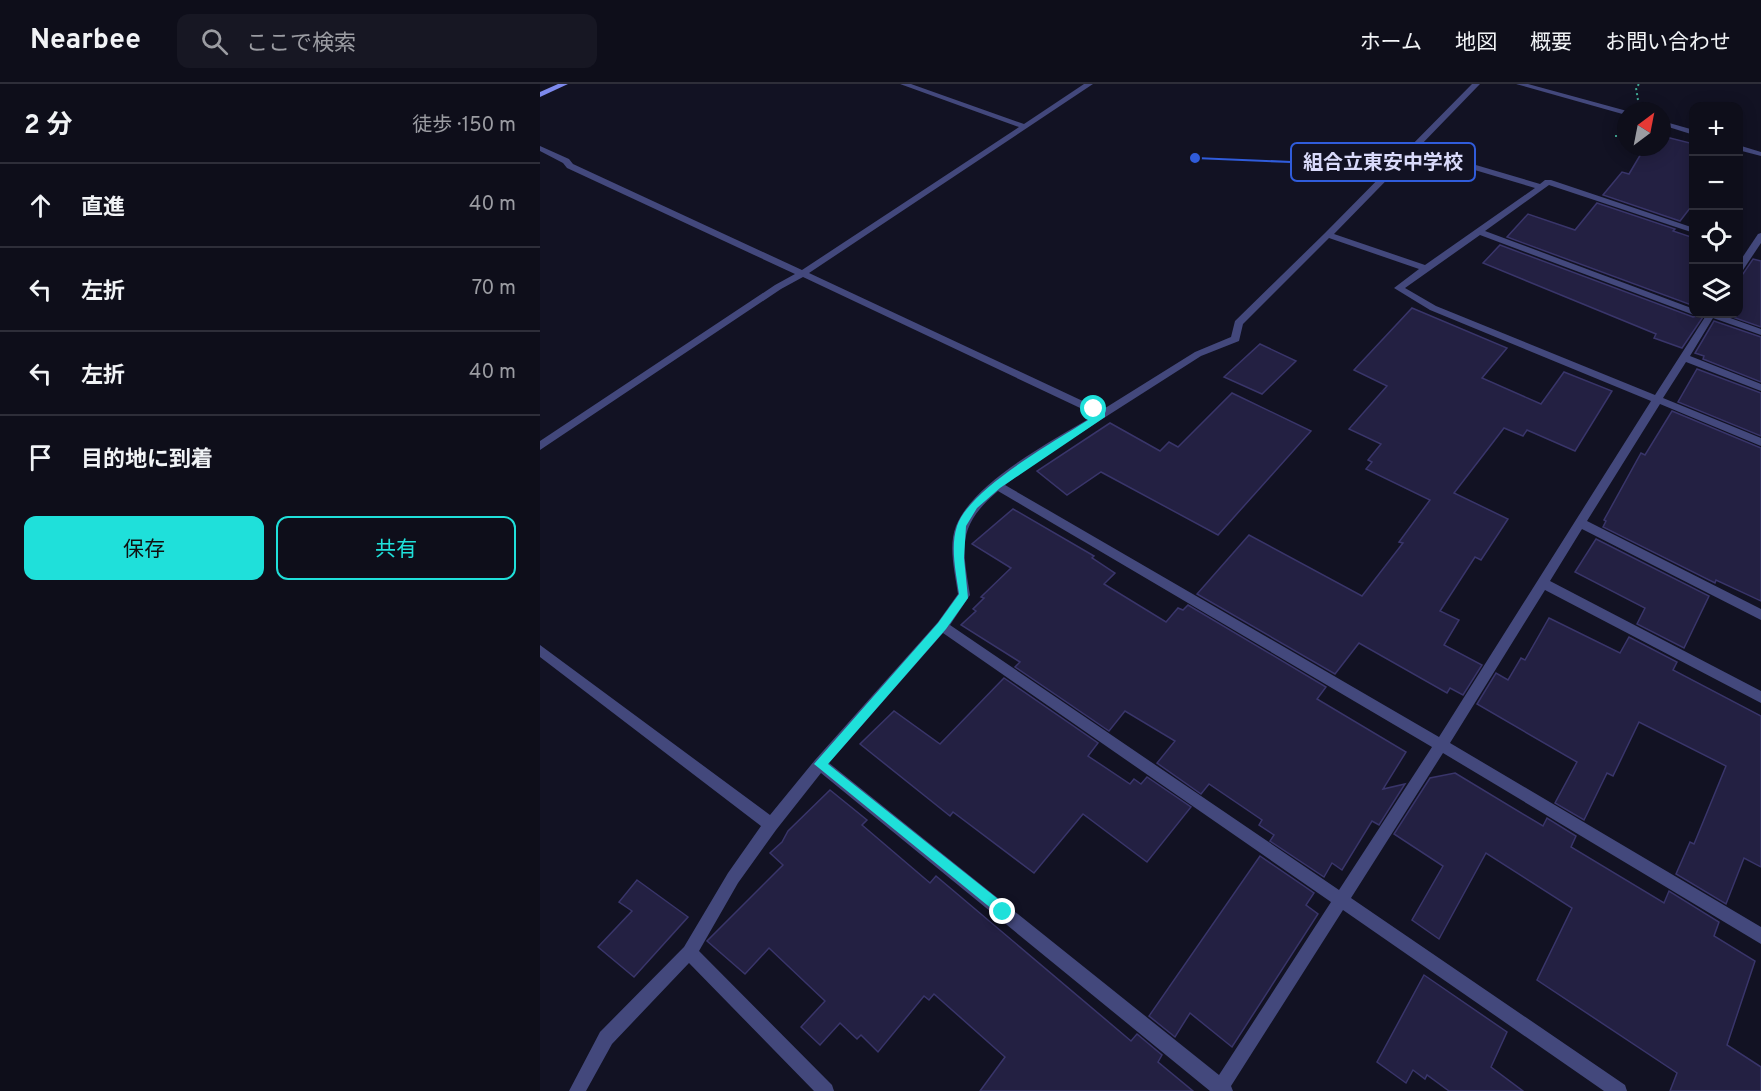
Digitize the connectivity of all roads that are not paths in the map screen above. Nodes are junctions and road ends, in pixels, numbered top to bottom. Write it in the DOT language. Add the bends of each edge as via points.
graph roads {
  1 [pos="564,84"];
  2 [pos="904,84"];
  3 [pos="1089,84"];
  4 [pos="1476,84"];
  5 [pos="1520,84"];
  6 [pos="540,95"];
  7 [pos="1617,111"];
  8 [pos="1671,126"];
  9 [pos="1025,127"];
  10 [pos="1689,131"];
  11 [pos="540,148"];
  12 [pos="1414,149"];
  13 [pos="1743,149"];
  14 [pos="1761,154"];
  15 [pos="1541,187"];
  16 [pos="1689,229"];
  17 [pos="1478,231"];
  18 [pos="1328,235"];
  19 [pos="1761,236"];
  20 [pos="1743,248"];
  21 [pos="1752,251"];
  22 [pos="1743,264"];
  23 [pos="1427,269"];
  24 [pos="804,273"];
  25 [pos="1689,310"];
  26 [pos="1708,318"];
  27 [pos="1722,318"];
  28 [pos="1761,332"];
  29 [pos="1684,357"];
  30 [pos="1761,387"];
  31 [pos="1657,399"];
  32 [pos="1102,415"];
  33 [pos="1761,441"];
  34 [pos="540,446"];
  35 [pos="996,485"];
  36 [pos="1580,523"];
  37 [pos="1542,583"];
  38 [pos="1761,615"];
  39 [pos="942,626"];
  40 [pos="540,650"];
  41 [pos="1761,697"];
  42 [pos="1440,745"];
  43 [pos="820,764"];
  44 [pos="771,825"];
  45 [pos="1342,900"];
  46 [pos="1761,936"];
  47 [pos="689,952"];
  48 [pos="1221,1090"];
  49 [pos="577,1091"];
  50 [pos="826,1091"];
  51 [pos="1619,1091"];
  1 -- 6 [label="street"];
  2 -- 9 [label="street"];
  3 -- 9 [label="street"];
  4 -- 12 [label="street"];
  5 -- 7 [label="street"];
  8 -- 10 [label="street"];
  9 -- 24 [label="street"];
  11 -- 24 [label="street" via="570,166"];
  12 -- 15 [label="street"];
  12 -- 18 [label="street"];
  13 -- 14 [label="street"];
  15 -- 16 [label="street" via="1548,182"];
  15 -- 17 [label="street"];
  17 -- 23 [label="street"];
  17 -- 25 [label="street"];
  18 -- 23 [label="street"];
  18 -- 32 [label="street" via="1238,322 1236,339 1198,354"];
  19 -- 21 [label="street"];
  20 -- 21 [label="street"];
  21 -- 22 [label="street"];
  23 -- 31 [label="street" via="1399,288 1433,308"];
  24 -- 32 [label="street"];
  24 -- 34 [label="street"];
  26 -- 29 [label="street"];
  27 -- 28 [label="street"];
  29 -- 30 [label="street"];
  29 -- 31 [label="street"];
  31 -- 33 [label="street"];
  31 -- 36 [label="street"];
  32 -- 35 [label="street"];
  35 -- 39 [label="street" via="974,506 962,526 959,558 964,595"];
  35 -- 42 [label="street"];
  36 -- 37 [label="street"];
  36 -- 38 [label="street"];
  37 -- 41 [label="street"];
  37 -- 42 [label="street"];
  39 -- 43 [label="street"];
  39 -- 45 [label="street"];
  40 -- 44 [label="street"];
  42 -- 45 [label="street"];
  42 -- 46 [label="street"];
  43 -- 44 [label="street"];
  43 -- 48 [label="street"];
  44 -- 47 [label="street" via="733,878"];
  45 -- 48 [label="street"];
  45 -- 51 [label="street"];
  47 -- 49 [label="street" via="606,1038"];
  47 -- 50 [label="street"];
}
